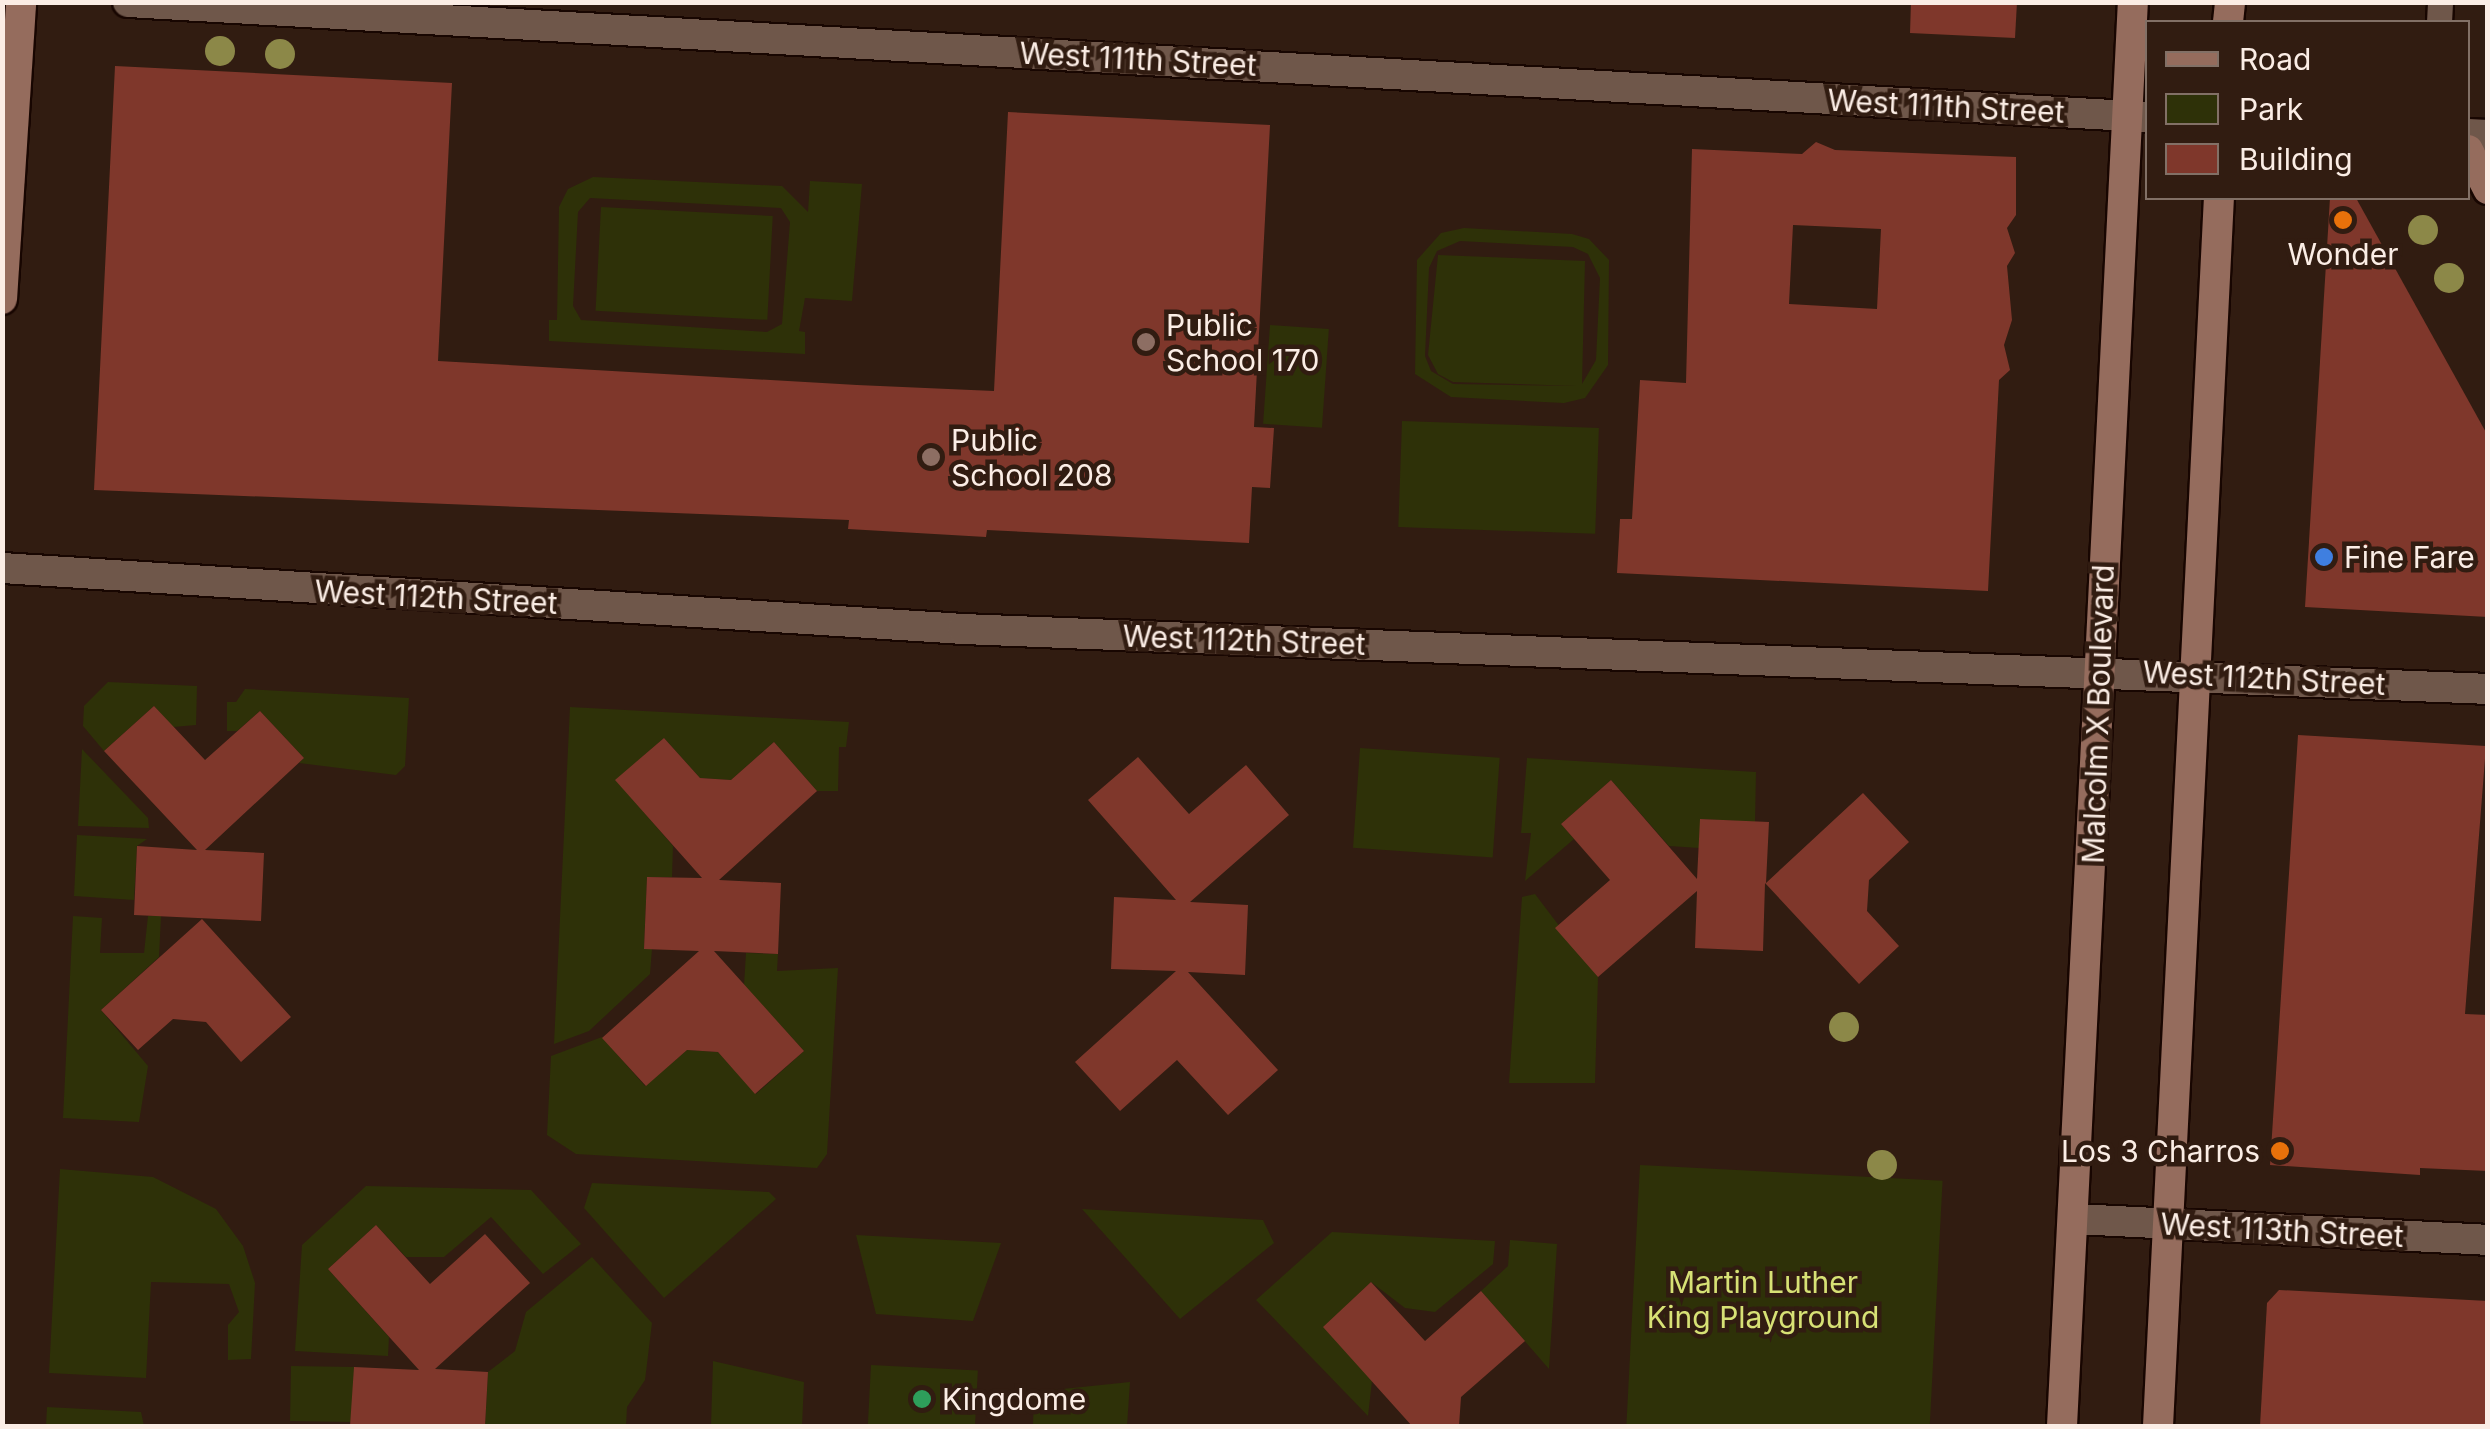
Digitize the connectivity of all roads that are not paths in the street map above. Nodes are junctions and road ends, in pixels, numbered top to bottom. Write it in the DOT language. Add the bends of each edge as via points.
graph roads {
  1 [pos="22,2"];
  2 [pos="128,2"];
  3 [pos="2134,2"];
  4 [pos="2135,116"];
  5 [pos="2470,154"];
  6 [pos="2488,189"];
  7 [pos="2218,200"];
  8 [pos="2,299"];
  9 [pos="2,568"];
  10 [pos="2100,670"];
  11 [pos="2190,674"];
  12 [pos="2488,689"];
  13 [pos="2076,1219"];
  14 [pos="2169,1225"];
  15 [pos="2488,1240"];
  16 [pos="2062,1426"];
  17 [pos="2158,1426"];
  1 -- 8 [label="main road"];
  2 -- 4 [label="street, West 111th Street"];
  3 -- 4 [label="main road, Malcolm X Boulevard"];
  4 -- 10 [label="main road, Malcolm X Boulevard"];
  5 -- 6 [label="main road"];
  7 -- 11 [label="main road"];
  9 -- 10 [label="street, West 112th Street" via="963,629"];
  10 -- 11 [label="street, West 112th Street"];
  10 -- 13 [label="main road, Malcolm X Boulevard"];
  11 -- 12 [label="street, West 112th Street"];
  11 -- 14 [label="main road"];
  13 -- 14 [label="street, West 113th Street"];
  13 -- 16 [label="main road, Malcolm X Boulevard"];
  14 -- 15 [label="street, West 113th Street"];
  14 -- 17 [label="main road"];
}
